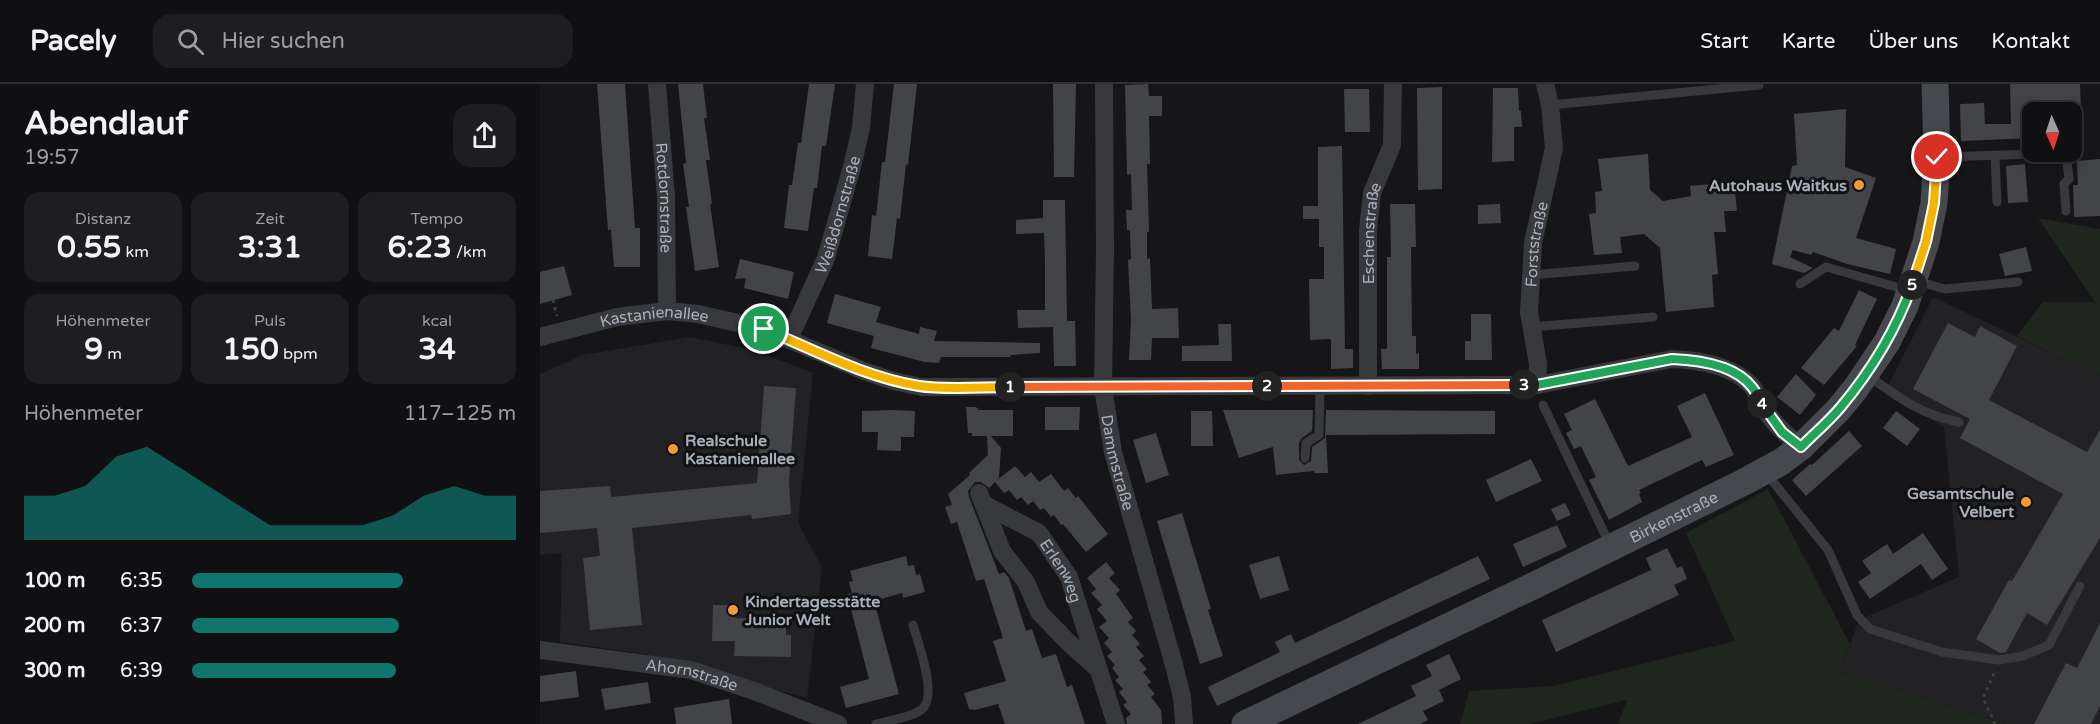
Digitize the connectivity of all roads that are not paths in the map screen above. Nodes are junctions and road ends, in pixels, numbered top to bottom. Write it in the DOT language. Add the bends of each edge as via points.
graph roads {
  1 [pos="657,84"];
  2 [pos="865,84"];
  3 [pos="1104,84"];
  4 [pos="1393,84"];
  5 [pos="1545,84"];
  6 [pos="1935,84"];
  7 [pos="1759,85"];
  8 [pos="1550,105"];
  9 [pos="1995,156"];
  10 [pos="1937,157"];
  11 [pos="1997,202"];
  12 [pos="2066,211"];
  13 [pos="1635,267"];
  14 [pos="1531,275"];
  15 [pos="2018,282"];
  16 [pos="1800,284"];
  17 [pos="1911,285"];
  18 [pos="667,312"];
  19 [pos="1653,317"];
  20 [pos="1531,327"];
  21 [pos="540,337"];
  22 [pos="789,339"];
  23 [pos="1865,374"];
  24 [pos="1537,385"];
  25 [pos="1320,386"];
  26 [pos="1368,386"];
  27 [pos="1103,387"];
  28 [pos="1543,405"];
  29 [pos="1959,422"];
  30 [pos="1801,447"];
  31 [pos="1305,458"];
  32 [pos="1765,471"];
  33 [pos="1611,548"];
  34 [pos="2080,586"];
  35 [pos="913,625"];
  36 [pos="540,650"];
  37 [pos="1098,669"];
  38 [pos="838,724"];
  39 [pos="876,724"];
  40 [pos="1116,724"];
  41 [pos="1184,724"];
  42 [pos="1245,724"];
  1 -- 18 [label="street, Rotdornstraße" via="666,197"];
  2 -- 22 [label="street, Weißdornstraße" via="861,128 826,258"];
  3 -- 27 [label="street, Dammstraße"];
  4 -- 26 [label="street, Eschenstraße" via="1392,145 1372,193 1368,230"];
  5 -- 8 [label="street, Forststraße"];
  6 -- 10 [label="street, Birkenstraße"];
  7 -- 8 [label="lane"];
  8 -- 14 [label="street, Forststraße" via="1554,148 1533,243"];
  9 -- 10 [label="lane"];
  9 -- 11 [label="lane"];
  9 -- 12 [label="lane" via="2066,153"];
  10 -- 17 [label="street, Birkenstraße" via="1934,203"];
  13 -- 14 [label="lane"];
  14 -- 20 [label="street, Forststraße"];
  15 -- 17 [label="lane" via="1945,289"];
  16 -- 17 [label="lane" via="1826,267"];
  17 -- 23 [label="street, Birkenstraße" via="1887,342"];
  18 -- 21 [label="street, Kastanienallee" via="617,317"];
  18 -- 22 [label="street, Kastanienallee" via="708,316"];
  19 -- 20 [label="lane"];
  20 -- 24 [label="street, Forststraße" via="1538,364"];
  22 -- 27 [label="street, Kastanienallee" via="864,371 922,387"];
  23 -- 29 [label="lane" via="1915,409"];
  23 -- 30 [label="street, Birkenstraße" via="1839,409"];
  24 -- 26 [label="street, Kastanienallee"];
  24 -- 30 [label="street, Kastanienallee" via="1672,359 1692,360 1733,372 1751,386 1782,432"];
  25 -- 26 [label="street, Kastanienallee"];
  25 -- 27 [label="street, Kastanienallee"];
  25 -- 31 [label="lane" via="1319,435 1306,443"];
  27 -- 41 [label="street, Dammstraße" via="1113,452 1174,665"];
  28 -- 33 [label="lane"];
  30 -- 32 [label="street, Birkenstraße"];
  32 -- 33 [label="street, Birkenstraße"];
  32 -- 34 [label="lane" via="1827,550 1857,615 1870,629 1942,652 1999,660 2023,656 2049,645"];
  33 -- 42 [label="street, Birkenstraße"];
  35 -- 39 [label="lane" via="929,686 928,703 913,714"];
  36 -- 38 [label="street, Ahornstraße" via="691,670"];
  37 -- 37 [label="street, Erlenweg" via="1069,577 1039,533 982,499 1002,551 1026,582 1039,612"];
  37 -- 40 [label="street, Erlenweg"];
}
